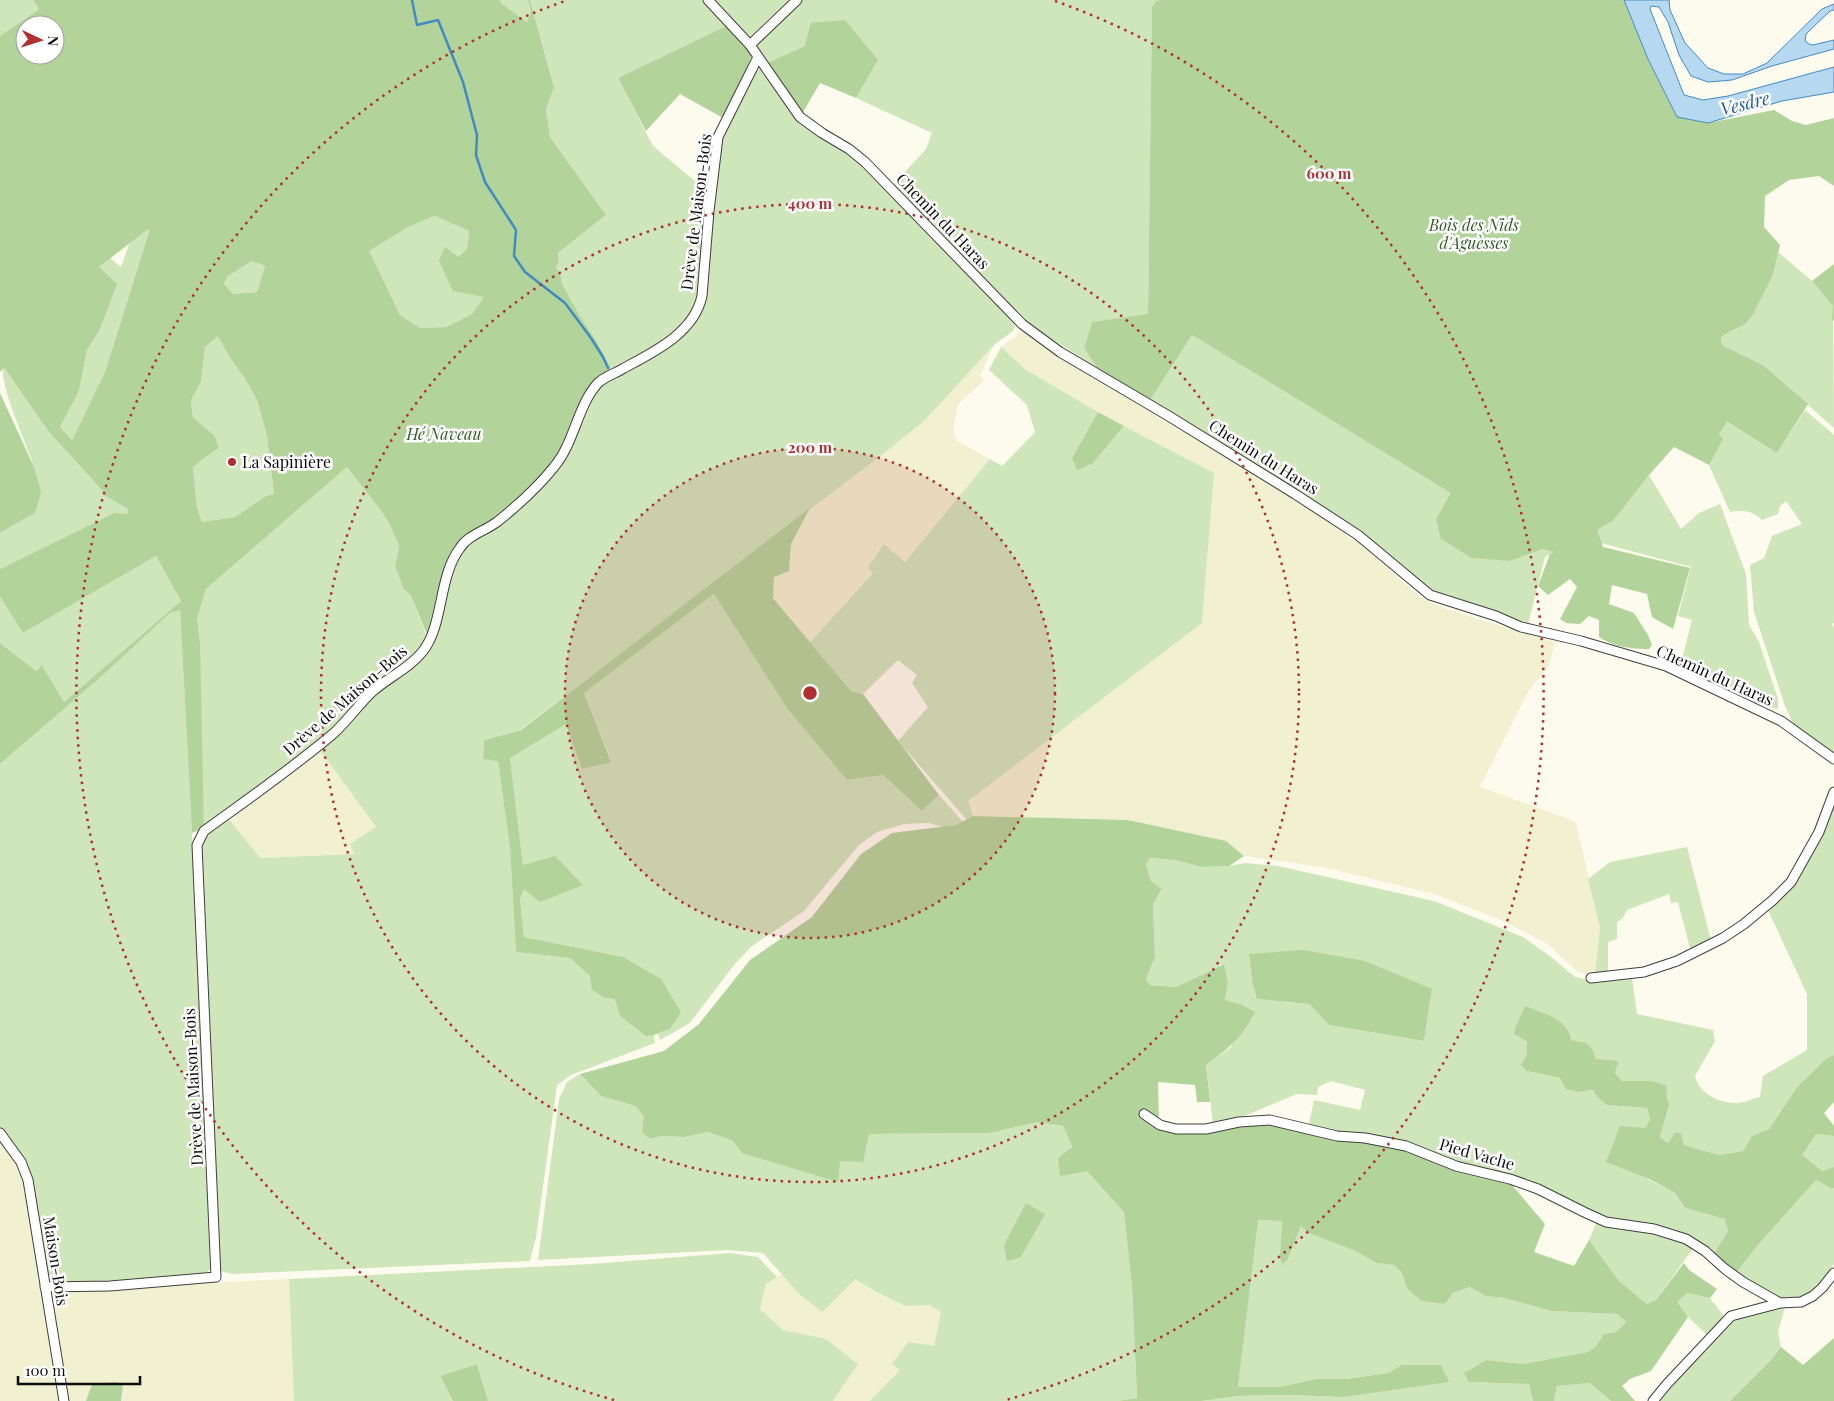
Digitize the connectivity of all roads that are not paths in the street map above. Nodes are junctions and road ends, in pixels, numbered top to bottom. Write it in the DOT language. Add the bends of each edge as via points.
graph roads {
  1 [pos="708,0"];
  2 [pos="797,0"];
  3 [pos="750,45"];
  4 [pos="758,57"];
  5 [pos="1834,759"];
  6 [pos="1834,792"];
  7 [pos="1591,978"];
  8 [pos="1144,1114"];
  9 [pos="0,1133"];
  10 [pos="1834,1273"];
  11 [pos="46,1287"];
  12 [pos="1780,1303"];
  13 [pos="64,1401"];
  14 [pos="1653,1401"];
  1 -- 3 [label="street, Chemin du Haras"];
  2 -- 3 [label="street"];
  3 -- 4 [label="street, Chemin du Haras"];
  4 -- 5 [label="street, Chemin du Haras" via="800,117 865,162 1022,324 1060,352 1199,434 1358,535 1430,595 1521,627 1666,666 1782,721"];
  4 -- 11 [label="street, Drève de Maison-Bois" via="718,137 702,296 691,320 656,351 600,381 555,466 496,523 459,548 449,569 434,630 423,651 377,688 310,754 204,831 197,845 216,1277"];
  6 -- 7 [label="street" via="1819,832 1792,882 1744,924 1677,961 1644,972"];
  8 -- 12 [label="street, Pied Vache" via="1160,1125 1176,1129 1206,1129 1270,1120 1337,1136 1406,1146 1456,1166 1538,1189 1606,1222 1654,1229 1686,1239 1743,1282"];
  9 -- 11 [label="street, Maison-Bois" via="26,1172"];
  10 -- 12 [label="street" via="1813,1296 1801,1302"];
  11 -- 13 [label="street, Maison-Bois"];
  12 -- 14 [label="street" via="1731,1316"];
}
